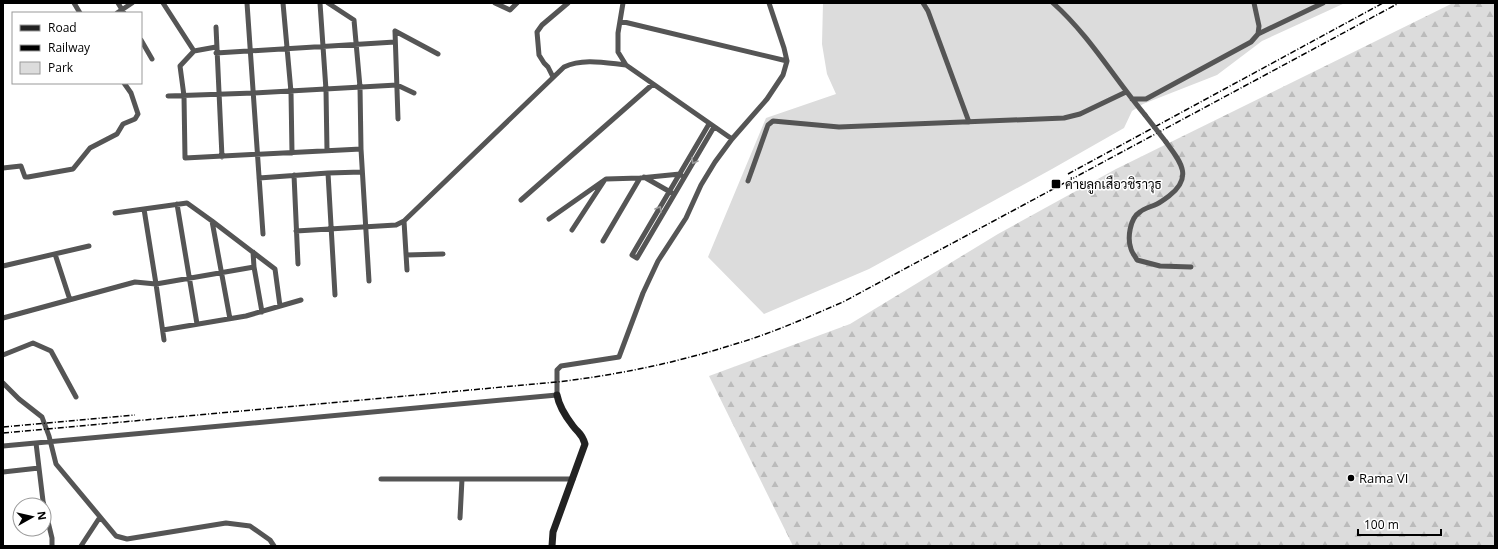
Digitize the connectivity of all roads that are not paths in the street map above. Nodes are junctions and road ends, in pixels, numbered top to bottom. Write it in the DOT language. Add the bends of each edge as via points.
graph roads {
  1 [pos="74,3"];
  2 [pos="118,3"];
  3 [pos="132,3"];
  4 [pos="163,3"];
  5 [pos="247,3"];
  6 [pos="283,3"];
  7 [pos="320,3"];
  8 [pos="328,3"];
  9 [pos="495,3"];
  10 [pos="517,3"];
  11 [pos="568,3"];
  12 [pos="623,3"];
  13 [pos="769,3"];
  14 [pos="923,3"];
  15 [pos="1053,3"];
  16 [pos="1254,3"];
  17 [pos="1323,3"];
  18 [pos="123,11"];
  19 [pos="79,12"];
  20 [pos="620,21"];
  21 [pos="216,27"];
  22 [pos="1258,34"];
  23 [pos="142,42"];
  24 [pos="395,42"];
  25 [pos="356,44"];
  26 [pos="323,46"];
  27 [pos="287,48"];
  28 [pos="216,50"];
  29 [pos="251,50"];
  30 [pos="194,51"];
  31 [pos="438,54"];
  32 [pos="152,59"];
  33 [pos="787,61"];
  34 [pos="626,65"];
  35 [pos="553,77"];
  36 [pos="125,84"];
  37 [pos="654,84"];
  38 [pos="397,86"];
  39 [pos="360,87"];
  40 [pos="326,90"];
  41 [pos="291,92"];
  42 [pos="1126,92"];
  43 [pos="414,93"];
  44 [pos="254,94"];
  45 [pos="219,95"];
  46 [pos="168,96"];
  47 [pos="184,96"];
  48 [pos="1132,99"];
  49 [pos="398,119"];
  50 [pos="969,122"];
  51 [pos="711,125"];
  52 [pos="732,139"];
  53 [pos="361,149"];
  54 [pos="327,151"];
  55 [pos="292,153"];
  56 [pos="258,156"];
  57 [pos="222,157"];
  58 [pos="3,168"];
  59 [pos="362,172"];
  60 [pos="328,173"];
  61 [pos="294,175"];
  62 [pos="682,175"];
  63 [pos="642,177"];
  64 [pos="260,178"];
  65 [pos="606,179"];
  66 [pos="748,181"];
  67 [pos="672,193"];
  68 [pos="521,200"];
  69 [pos="176,204"];
  70 [pos="144,209"];
  71 [pos="115,214"];
  72 [pos="549,219"];
  73 [pos="212,221"];
  74 [pos="404,221"];
  75 [pos="366,227"];
  76 [pos="651,228"];
  77 [pos="331,229"];
  78 [pos="572,230"];
  79 [pos="296,231"];
  80 [pos="263,234"];
  81 [pos="603,241"];
  82 [pos="89,246"];
  83 [pos="253,252"];
  84 [pos="55,254"];
  85 [pos="443,254"];
  86 [pos="406,255"];
  87 [pos="298,264"];
  88 [pos="3,266"];
  89 [pos="254,267"];
  90 [pos="1191,267"];
  91 [pos="407,270"];
  92 [pos="222,273"];
  93 [pos="188,279"];
  94 [pos="369,281"];
  95 [pos="156,284"];
  96 [pos="335,295"];
  97 [pos="70,300"];
  98 [pos="301,300"];
  99 [pos="280,306"];
  100 [pos="262,312"];
  101 [pos="3,318"];
  102 [pos="230,319"];
  103 [pos="197,324"];
  104 [pos="162,330"];
  105 [pos="164,340"];
  106 [pos="3,354"];
  107 [pos="3,383"];
  108 [pos="557,395"];
  109 [pos="76,397"];
  110 [pos="50,442"];
  111 [pos="36,443"];
  112 [pos="3,446"];
  113 [pos="39,468"];
  114 [pos="3,472"];
  115 [pos="381,479"];
  116 [pos="462,479"];
  117 [pos="573,479"];
  118 [pos="100,516"];
  119 [pos="460,518"];
  120 [pos="52,546"];
  121 [pos="81,546"];
  122 [pos="274,546"];
  123 [pos="552,546"];
  1 -- 19 [label="street"];
  2 -- 18 [label="street"];
  3 -- 18 [label="street"];
  4 -- 30 [label="street"];
  5 -- 29 [label="street"];
  6 -- 27 [label="street"];
  7 -- 26 [label="street"];
  8 -- 25 [label="street" via="354,20"];
  9 -- 10 [label="street" via="510,10"];
  11 -- 35 [label="street" via="537,32 539,55"];
  12 -- 20 [label="street"];
  13 -- 33 [label="street"];
  14 -- 50 [label="street" via="928,10"];
  15 -- 42 [label="street" via="1090,43"];
  16 -- 22 [label="street" via="1259,26"];
  17 -- 22 [label="street"];
  20 -- 33 [label="street"];
  20 -- 34 [label="street" via="618,52"];
  21 -- 28 [label="street"];
  22 -- 48 [label="street" via="1251,42 1146,99"];
  23 -- 32 [label="street"];
  24 -- 25 [label="street"];
  24 -- 31 [label="street" via="395,31"];
  24 -- 38 [label="street"];
  25 -- 26 [label="street"];
  25 -- 39 [label="street"];
  26 -- 27 [label="street"];
  26 -- 40 [label="street"];
  27 -- 29 [label="street"];
  27 -- 41 [label="street"];
  28 -- 29 [label="street"];
  28 -- 30 [label="street"];
  28 -- 45 [label="street"];
  29 -- 44 [label="street"];
  30 -- 47 [label="street" via="180,66"];
  33 -- 52 [label="street" via="783,75 767,99"];
  34 -- 35 [label="street" via="572,62"];
  34 -- 37 [label="street"];
  35 -- 74 [label="street"];
  36 -- 58 [label="street" via="131,93 138,114 123,124 117,134 90,148 72,169 25,177 21,166"];
  37 -- 51 [label="street"];
  37 -- 68 [label="street"];
  38 -- 39 [label="street"];
  38 -- 43 [label="street"];
  38 -- 49 [label="street"];
  39 -- 40 [label="street"];
  39 -- 53 [label="street"];
  40 -- 41 [label="street"];
  40 -- 54 [label="street"];
  41 -- 44 [label="street"];
  41 -- 55 [label="street"];
  42 -- 48 [label="street"];
  42 -- 50 [label="street" via="1073,117"];
  44 -- 45 [label="street"];
  44 -- 56 [label="street"];
  45 -- 47 [label="street"];
  45 -- 57 [label="street"];
  46 -- 47 [label="street"];
  47 -- 57 [label="street" via="185,158"];
  48 -- 90 [label="street, bridge" via="1179,160 1183,172 1182,184 1174,192 1158,204 1139,212 1132,221 1131,248 1137,260 1160,266"];
  50 -- 66 [label="street" via="840,127 773,121 768,125"];
  51 -- 52 [label="street"];
  51 -- 62 [label="street"];
  52 -- 108 [label="street" via="701,185 686,218 658,262 619,357 561,366 557,370"];
  53 -- 54 [label="street"];
  53 -- 59 [label="street"];
  54 -- 55 [label="street"];
  55 -- 56 [label="street"];
  56 -- 57 [label="street"];
  56 -- 64 [label="street"];
  59 -- 60 [label="street"];
  59 -- 75 [label="street"];
  60 -- 61 [label="street"];
  60 -- 77 [label="street"];
  61 -- 64 [label="street"];
  61 -- 79 [label="street"];
  62 -- 63 [label="street"];
  62 -- 67 [label="street"];
  63 -- 65 [label="street"];
  63 -- 67 [label="street"];
  63 -- 81 [label="street"];
  64 -- 80 [label="street"];
  65 -- 72 [label="street"];
  65 -- 78 [label="street"];
  67 -- 76 [label="street"];
  69 -- 70 [label="street"];
  69 -- 73 [label="street" via="187,203"];
  69 -- 93 [label="street"];
  70 -- 71 [label="street"];
  70 -- 95 [label="street"];
  73 -- 83 [label="street"];
  73 -- 92 [label="street"];
  74 -- 75 [label="street" via="396,226"];
  74 -- 86 [label="street"];
  75 -- 77 [label="street"];
  75 -- 94 [label="street"];
  76 -- 76 [label="street" via="637,258 632,255"];
  77 -- 79 [label="street"];
  77 -- 96 [label="street"];
  79 -- 87 [label="street"];
  82 -- 84 [label="street"];
  83 -- 89 [label="street"];
  83 -- 99 [label="street" via="275,269"];
  84 -- 88 [label="street"];
  84 -- 97 [label="street"];
  85 -- 86 [label="street"];
  86 -- 91 [label="street"];
  89 -- 92 [label="street"];
  89 -- 100 [label="street"];
  92 -- 93 [label="street"];
  92 -- 102 [label="street"];
  93 -- 95 [label="street"];
  93 -- 103 [label="street"];
  95 -- 97 [label="street" via="135,282"];
  95 -- 104 [label="street"];
  97 -- 101 [label="street"];
  98 -- 99 [label="street"];
  99 -- 100 [label="street"];
  100 -- 102 [label="street"];
  102 -- 103 [label="street"];
  103 -- 104 [label="street"];
  104 -- 105 [label="street"];
  106 -- 109 [label="street" via="33,343 51,352"];
  107 -- 110 [label="street" via="42,417"];
  108 -- 110 [label="street"];
  108 -- 117 [label="street" via="559,404 573,426 583,435 586,444"];
  110 -- 111 [label="street"];
  110 -- 118 [label="street" via="56,464"];
  111 -- 112 [label="street"];
  111 -- 113 [label="street"];
  113 -- 114 [label="street"];
  113 -- 120 [label="street"];
  115 -- 116 [label="street"];
  116 -- 117 [label="street"];
  116 -- 119 [label="street"];
  117 -- 123 [label="street" via="553,532"];
  118 -- 121 [label="street"];
  118 -- 122 [label="street" via="116,536 127,539 226,523 250,526 270,540"];
}
